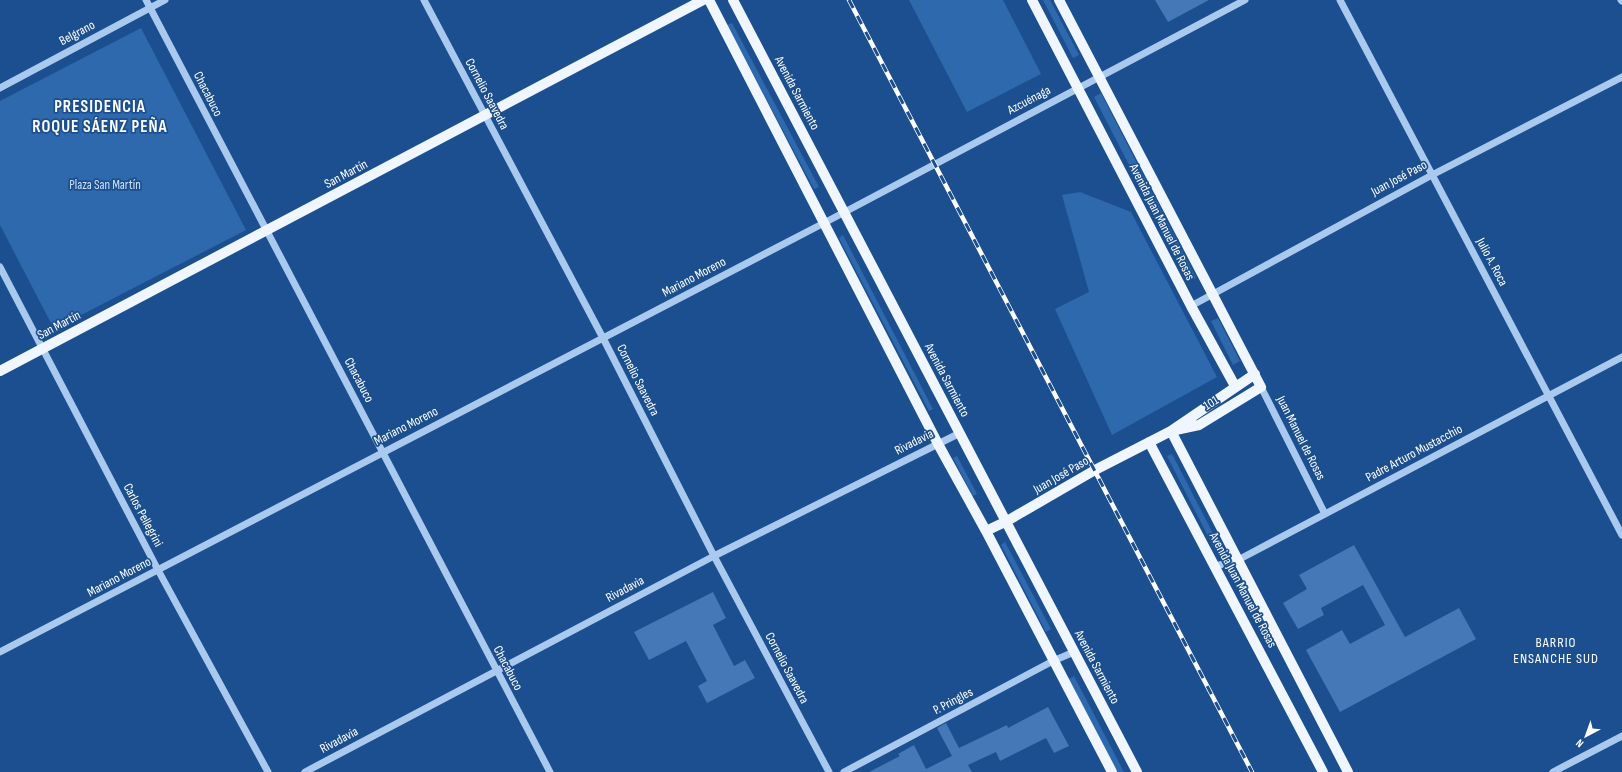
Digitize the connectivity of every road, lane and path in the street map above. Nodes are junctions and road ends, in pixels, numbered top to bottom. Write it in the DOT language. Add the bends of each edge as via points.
graph roads {
  1 [pos="146,0"];
  2 [pos="165,0"];
  3 [pos="424,0"];
  4 [pos="703,0"];
  5 [pos="709,0"];
  6 [pos="733,0"];
  7 [pos="1032,0"];
  8 [pos="1058,0"];
  9 [pos="1245,0"];
  10 [pos="1340,0"];
  11 [pos="150,7"];
  12 [pos="1099,77"];
  13 [pos="1622,77"];
  14 [pos="0,88"];
  15 [pos="1078,88"];
  16 [pos="485,116"];
  17 [pos="1432,175"];
  18 [pos="844,211"];
  19 [pos="824,223"];
  20 [pos="266,231"];
  21 [pos="0,267"];
  22 [pos="1212,293"];
  23 [pos="1190,306"];
  24 [pos="603,338"];
  25 [pos="42,349"];
  26 [pos="1622,357"];
  27 [pos="0,371"];
  28 [pos="1255,374"];
  29 [pos="1235,386"];
  30 [pos="1261,387"];
  31 [pos="1548,395"];
  32 [pos="1171,431"];
  33 [pos="960,433"];
  34 [pos="1149,442"];
  35 [pos="938,444"];
  36 [pos="383,452"];
  37 [pos="1325,514"];
  38 [pos="1007,521"];
  39 [pos="986,531"];
  40 [pos="1622,534"];
  41 [pos="714,556"];
  42 [pos="1238,560"];
  43 [pos="1216,566"];
  44 [pos="158,570"];
  45 [pos="0,652"];
  46 [pos="1074,652"];
  47 [pos="1053,661"];
  48 [pos="496,670"];
  49 [pos="1622,736"];
  50 [pos="268,772"];
  51 [pos="305,772"];
  52 [pos="550,772"];
  53 [pos="829,772"];
  54 [pos="844,772"];
  55 [pos="1112,772"];
  56 [pos="1137,772"];
  57 [pos="1323,772"];
  58 [pos="1348,772"];
  59 [pos="1553,772"];
  1 -- 11 [label="street, Chacabuco"];
  2 -- 11 [label="street, Belgrano"];
  3 -- 16 [label="street, Cornelio Saavedra"];
  4 -- 16 [label="main road, San Martín"];
  5 -- 19 [label="main road"];
  6 -- 18 [label="main road, Avenida Sarmiento"];
  7 -- 15 [label="main road, Avenida Juan Manuel de Rosas"];
  8 -- 12 [label="main road, Avenida Juan Manuel de Rosas"];
  9 -- 12 [label="street, Azcuénaga"];
  10 -- 17 [label="street, Julio A. Roca"];
  11 -- 14 [label="street, Belgrano"];
  11 -- 20 [label="street, Chacabuco"];
  12 -- 15 [label="street, Azcuénaga"];
  12 -- 22 [label="main road, Avenida Juan Manuel de Rosas"];
  13 -- 17 [label="street, Juan José Paso"];
  15 -- 18 [label="street, Azcuénaga"];
  15 -- 23 [label="main road, Avenida Juan Manuel de Rosas"];
  16 -- 20 [label="main road, San Martín"];
  16 -- 24 [label="street, Cornelio Saavedra"];
  17 -- 22 [label="street, Juan José Paso"];
  17 -- 31 [label="street, Julio A. Roca"];
  18 -- 19 [label="street, Azcuénaga"];
  18 -- 33 [label="main road, Avenida Sarmiento"];
  19 -- 24 [label="street, Mariano Moreno"];
  19 -- 35 [label="main road"];
  20 -- 25 [label="main road, San Martín"];
  20 -- 36 [label="street, Chacabuco"];
  21 -- 25 [label="street, Carlos Pellegrini"];
  22 -- 23 [label="street, Juan José Paso"];
  22 -- 28 [label="main road, Avenida Juan Manuel de Rosas"];
  23 -- 29 [label="main road, Avenida Juan Manuel de Rosas"];
  24 -- 36 [label="street, Mariano Moreno"];
  24 -- 41 [label="street, Cornelio Saavedra"];
  25 -- 27 [label="main road, San Martín"];
  25 -- 44 [label="street, Carlos Pellegrini"];
  26 -- 31 [label="street, Padre Arturo Mustacchio"];
  28 -- 29 [label="main road"];
  28 -- 30 [label="main road, Juan Manuel de Rosas"];
  29 -- 32 [label="main road"];
  30 -- 32 [label="main road, 101" via="1200,426"];
  30 -- 37 [label="street, Juan Manuel de Rosas"];
  31 -- 37 [label="street, Padre Arturo Mustacchio"];
  31 -- 40 [label="street, Julio A. Roca"];
  32 -- 34 [label="main road"];
  32 -- 42 [label="main road, Avenida Juan Manuel de Rosas"];
  33 -- 35 [label="street, Rivadavia"];
  33 -- 38 [label="main road, Avenida Sarmiento"];
  34 -- 38 [label="main road, Juan José Paso"];
  34 -- 43 [label="main road, Avenida Juan Manuel de Rosas"];
  35 -- 39 [label="main road"];
  35 -- 41 [label="street, Rivadavia"];
  36 -- 44 [label="street, Mariano Moreno"];
  36 -- 48 [label="street, Chacabuco"];
  37 -- 42 [label="street, Padre Arturo Mustacchio"];
  38 -- 39 [label="main road, Juan José Paso"];
  38 -- 46 [label="main road, Avenida Sarmiento"];
  39 -- 47 [label="main road"];
  41 -- 48 [label="street, Rivadavia"];
  41 -- 53 [label="street, Cornelio Saavedra"];
  42 -- 43 [label="street, Padre Arturo Mustacchio"];
  42 -- 58 [label="main road, Avenida Juan Manuel de Rosas"];
  43 -- 57 [label="main road, Avenida Juan Manuel de Rosas"];
  44 -- 45 [label="street, Mariano Moreno"];
  44 -- 50 [label="street, Carlos Pellegrini"];
  46 -- 47 [label="street, P. Pringles"];
  46 -- 56 [label="main road, Avenida Sarmiento"];
  47 -- 54 [label="street, P. Pringles"];
  47 -- 55 [label="main road"];
  48 -- 51 [label="street, Rivadavia"];
  48 -- 52 [label="street, Chacabuco"];
  49 -- 59 [label="street"];
}
